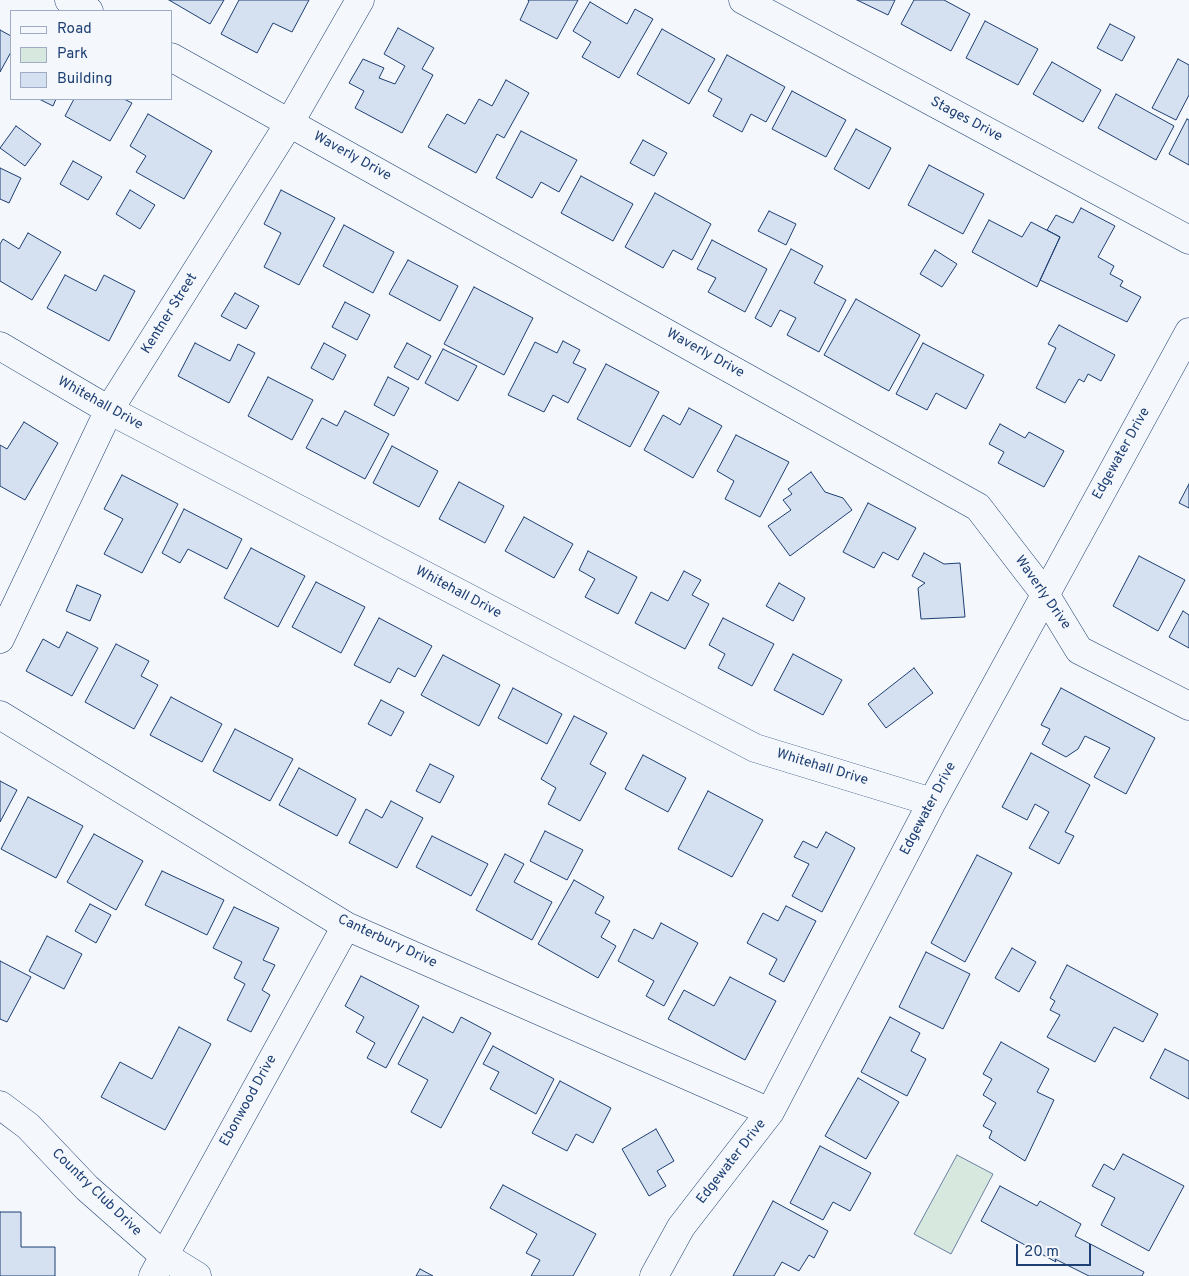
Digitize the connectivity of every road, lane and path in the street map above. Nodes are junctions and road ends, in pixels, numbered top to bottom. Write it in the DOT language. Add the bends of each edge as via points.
graph roads {
  1 [pos="69,0"];
  2 [pos="360,0"];
  3 [pos="742,0"];
  4 [pos="87,10"];
  5 [pos="172,58"];
  6 [pos="290,122"];
  7 [pos="1189,240"];
  8 [pos="1189,332"];
  9 [pos="0,346"];
  10 [pos="109,410"];
  11 [pos="1045,594"];
  12 [pos="0,639"];
  13 [pos="1189,706"];
  14 [pos="0,715"];
  15 [pos="932,802"];
  16 [pos="346,926"];
  17 [pos="0,1105"];
  18 [pos="770,1112"];
  19 [pos="158,1266"];
  20 [pos="197,1276"];
  21 [pos="654,1276"];
  1 -- 4 [label="street"];
  2 -- 6 [label="street, Kentner Street"];
  3 -- 7 [label="street, Stages Drive"];
  5 -- 6 [label="street, Waverly Drive"];
  6 -- 10 [label="street, Kentner Street"];
  6 -- 11 [label="street, Waverly Drive" via="978,507"];
  8 -- 11 [label="street, Edgewater Drive"];
  9 -- 10 [label="street, Whitehall Drive"];
  10 -- 12 [label="street, Kentner Street"];
  10 -- 15 [label="street, Whitehall Drive" via="755,748"];
  11 -- 13 [label="street, Waverly Drive" via="1079,650"];
  11 -- 15 [label="street, Edgewater Drive"];
  14 -- 16 [label="street, Canterbury Drive"];
  15 -- 18 [label="street, Edgewater Drive"];
  16 -- 18 [label="street, Canterbury Drive"];
  16 -- 19 [label="street, Ebonwood Drive"];
  17 -- 19 [label="street, Country Club Drive" via="28,1126"];
  18 -- 21 [label="street, Edgewater Drive" via="681,1227"];
  19 -- 20 [label="street, Country Club Drive"];
}
